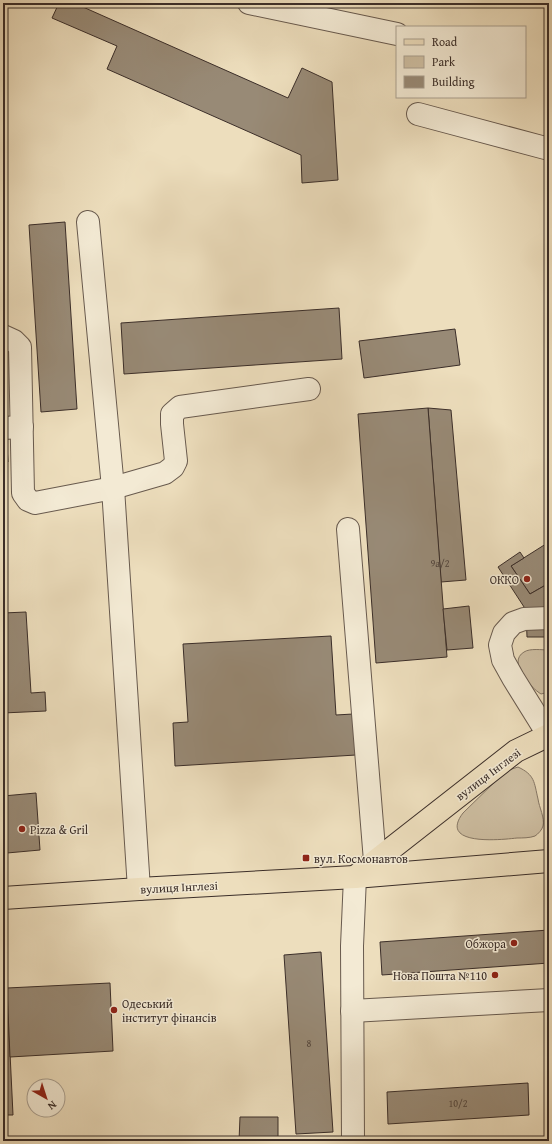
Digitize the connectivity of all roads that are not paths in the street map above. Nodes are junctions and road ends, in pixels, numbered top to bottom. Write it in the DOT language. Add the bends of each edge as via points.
graph roads {
  1 [pos="249,3"];
  2 [pos="396,34"];
  3 [pos="418,114"];
  4 [pos="549,149"];
  5 [pos="88,222"];
  6 [pos="3,336"];
  7 [pos="309,389"];
  8 [pos="12,428"];
  9 [pos="113,488"];
  10 [pos="348,529"];
  11 [pos="549,618"];
  12 [pos="549,736"];
  13 [pos="375,861"];
  14 [pos="549,861"];
  15 [pos="355,877"];
  16 [pos="139,889"];
  17 [pos="3,898"];
  18 [pos="549,1000"];
  19 [pos="352,1011"];
  20 [pos="353,1141"];
  1 -- 2 [label="lane"];
  3 -- 4 [label="lane"];
  5 -- 9 [label="lane"];
  6 -- 8 [label="lane" via="14,341 20,348"];
  7 -- 9 [label="lane" via="180,406 172,414 176,461 173,467 165,473"];
  8 -- 9 [label="lane" via="24,493 28,500 35,503"];
  9 -- 16 [label="lane"];
  10 -- 13 [label="lane"];
  11 -- 12 [label="lane" via="524,619 513,623 504,634 500,646 503,660"];
  12 -- 13 [label="main road, вулиця Інглезі" via="516,751"];
  13 -- 15 [label="main road, вулиця Інглезі"];
  14 -- 15 [label="main road, вулиця Інглезі"];
  15 -- 16 [label="main road, вулиця Інглезі"];
  15 -- 19 [label="lane"];
  16 -- 17 [label="main road, вулиця Інглезі"];
  18 -- 19 [label="lane"];
  19 -- 20 [label="lane"];
}
